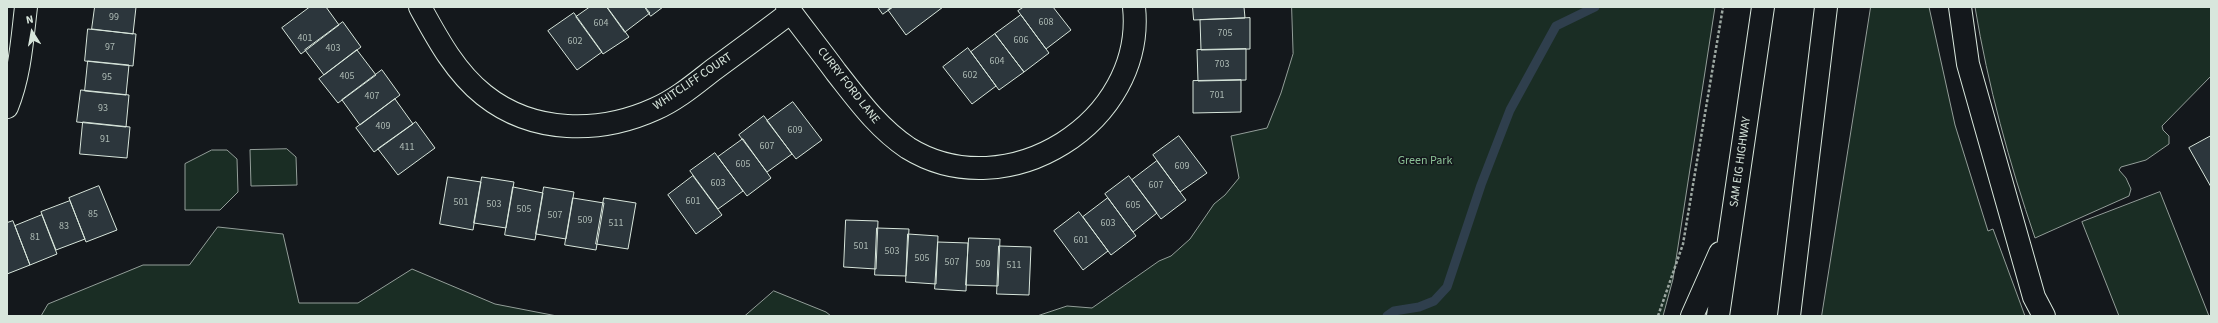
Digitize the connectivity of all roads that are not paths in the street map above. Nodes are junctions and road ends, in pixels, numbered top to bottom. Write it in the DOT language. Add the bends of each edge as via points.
graph roads {
  1 [pos="26,7"];
  2 [pos="420,7"];
  3 [pos="1134,7"];
  4 [pos="1763,7"];
  5 [pos="1826,7"];
  6 [pos="789,10"];
  7 [pos="1961,10"];
  8 [pos="7,107"];
  9 [pos="1731,226"];
  10 [pos="1692,316"];
  11 [pos="1718,316"];
  12 [pos="1788,316"];
  13 [pos="2044,316"];
  1 -- 8 [label="street" via="20,57"];
  2 -- 6 [label="street, WHITCLIFF COURT" via="440,44 464,75 483,94 508,110 540,123 575,128 614,124 656,109 694,84"];
  3 -- 6 [label="street, CURRY FORD LANE" via="1132,54 1126,72 1106,105 1087,126 1064,145 1034,159 1008,166 984,168 958,166 934,160 909,148 884,130"];
  4 -- 9 [label="street, SAM EIG HIGHWAY"];
  5 -- 12 [label="street"];
  7 -- 13 [label="street" via="1968,64 2034,297"];
  9 -- 10 [label="street"];
  9 -- 11 [label="street, SAM EIG HIGHWAY"];
}
